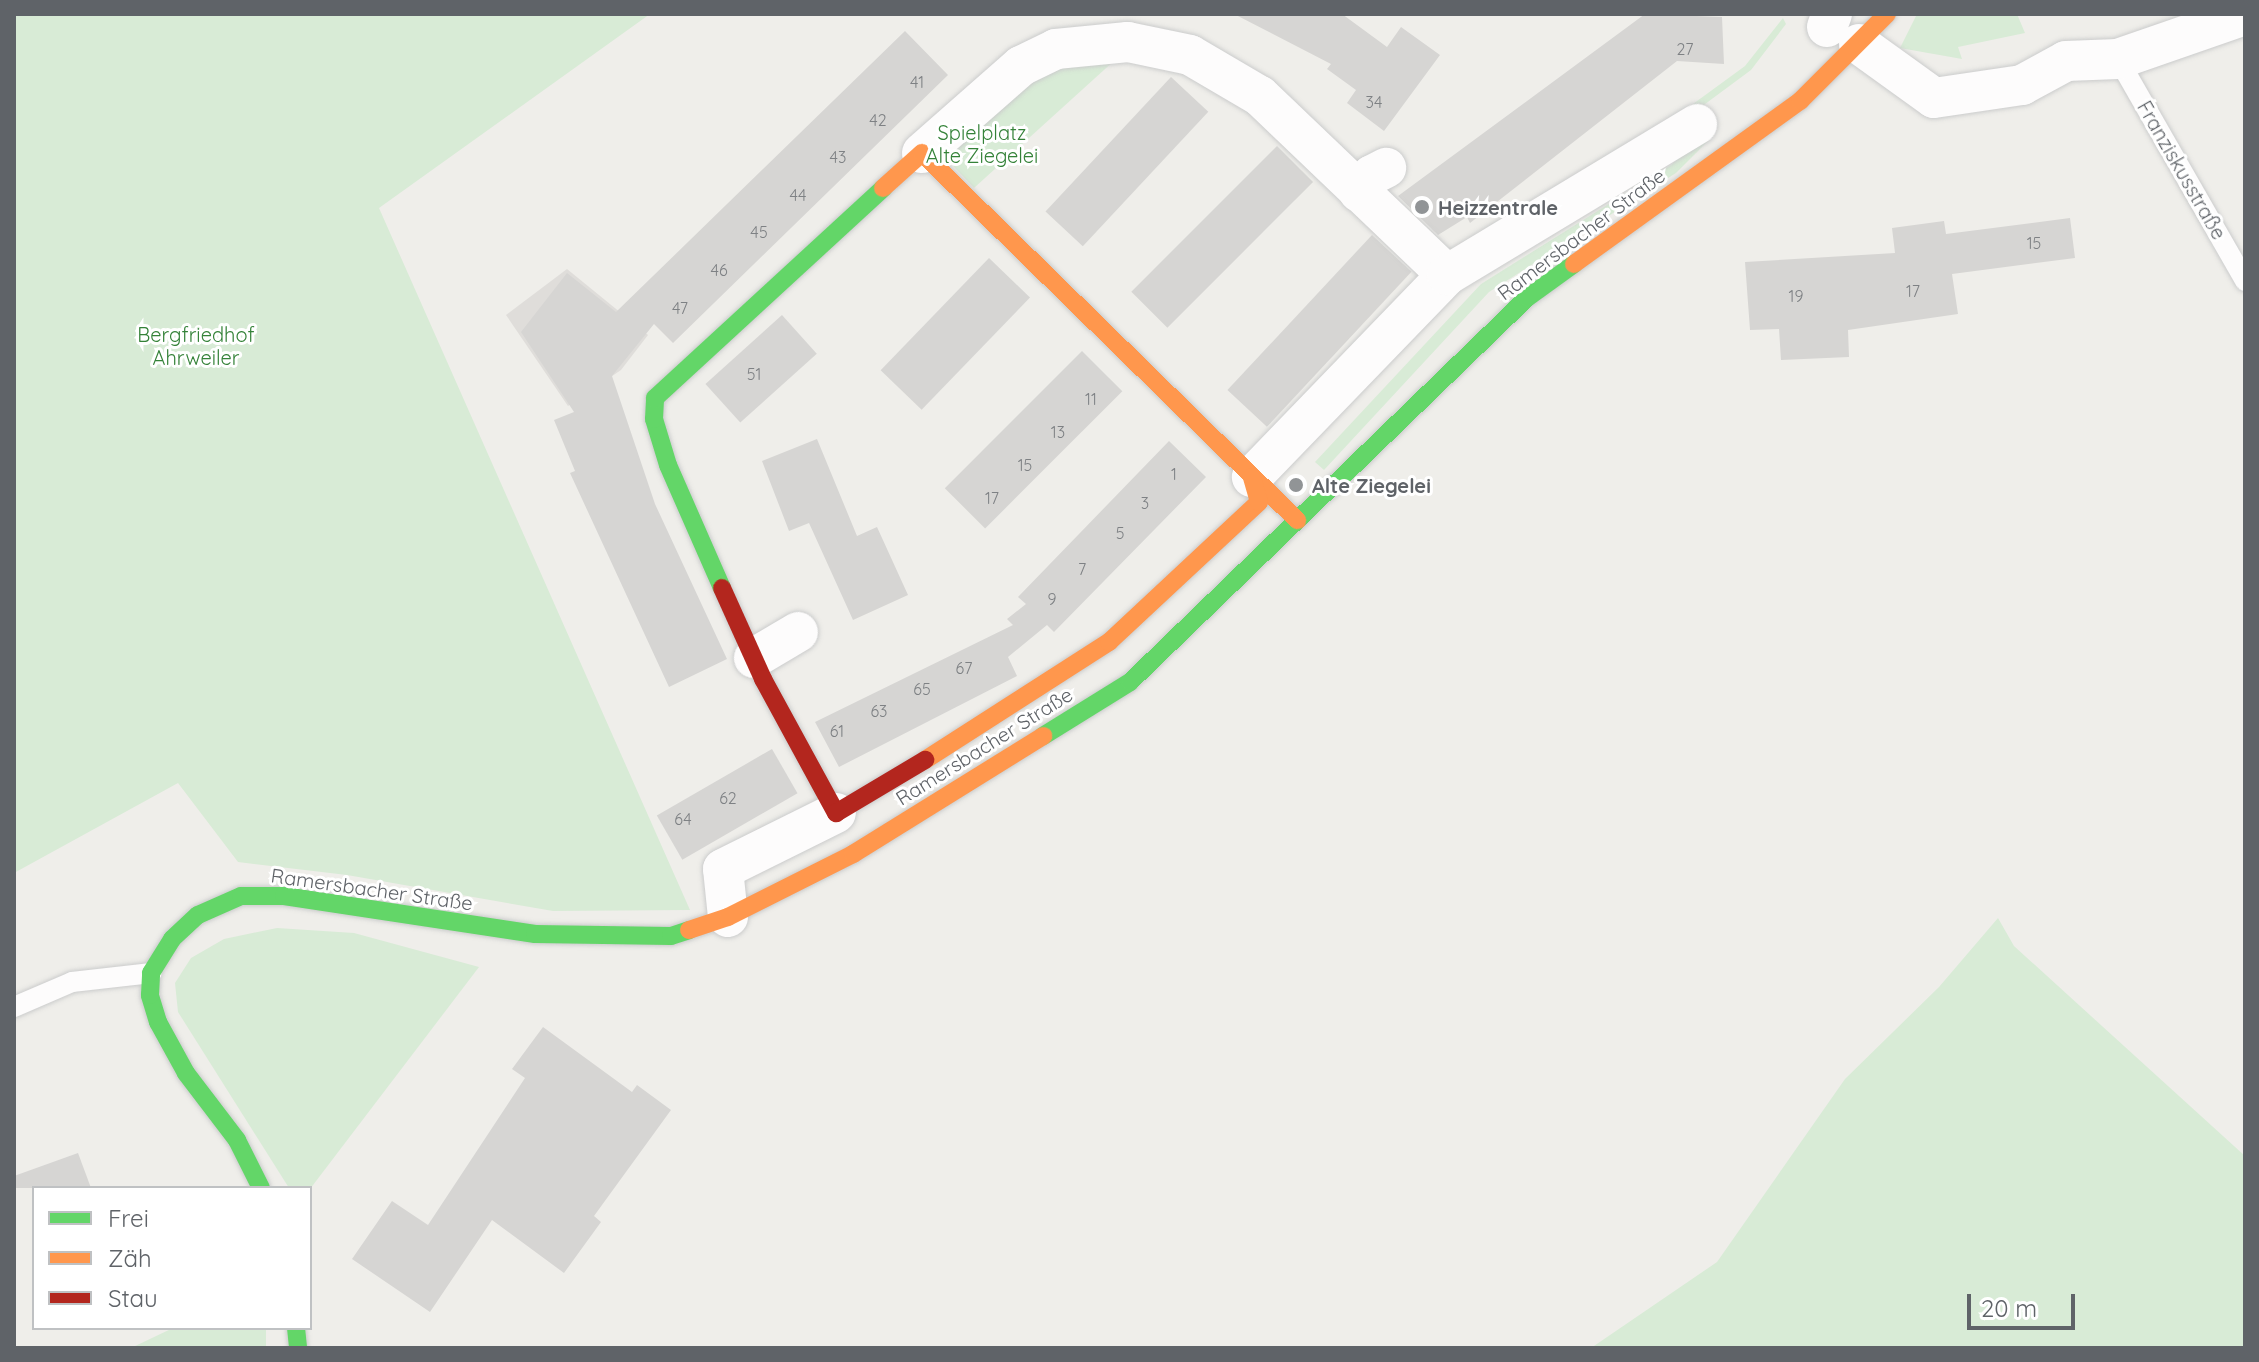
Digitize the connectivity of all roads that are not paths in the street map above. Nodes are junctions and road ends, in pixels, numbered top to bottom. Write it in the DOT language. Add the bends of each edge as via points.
graph roads {
  1 [pos="1887,14"];
  2 [pos="2245,15"];
  3 [pos="1839,28"];
  4 [pos="2118,59"];
  5 [pos="1697,124"];
  6 [pos="922,153"];
  7 [pos="1447,275"];
  8 [pos="2245,281"];
  9 [pos="1252,477"];
  10 [pos="1297,520"];
  11 [pos="798,632"];
  12 [pos="754,658"];
  13 [pos="836,813"];
  14 [pos="728,917"];
  15 [pos="151,973"];
  16 [pos="14,1007"];
  17 [pos="260,1186"];
  1 -- 3 [label="main road, Ramersbacher Straße"];
  2 -- 4 [label="street"];
  3 -- 4 [label="street" via="1934,98 2022,85 2066,61"];
  3 -- 10 [label="main road, Ramersbacher Straße" via="1800,101 1527,298"];
  4 -- 8 [label="lane, Franziskusstraße"];
  5 -- 7 [label="street"];
  6 -- 7 [label="street" via="1021,66 1056,49 1128,42 1190,55 1260,96 1373,180"];
  6 -- 9 [label="main road"];
  6 -- 12 [label="main road" via="655,398 654,419 668,465"];
  7 -- 9 [label="street"];
  9 -- 10 [label="main road"];
  9 -- 13 [label="main road" via="1259,502 1109,642 1027,699"];
  10 -- 14 [label="main road, Ramersbacher Straße" via="1130,682 853,854"];
  11 -- 12 [label="street"];
  12 -- 13 [label="main road"];
  13 -- 14 [label="street" via="723,869"];
  14 -- 15 [label="main road, Ramersbacher Straße" via="671,936 600,939 284,896 241,896 198,915 172,939"];
  15 -- 16 [label="lane" via="72,982"];
  15 -- 17 [label="main road" via="150,995 158,1022 186,1073 237,1140"];
}
